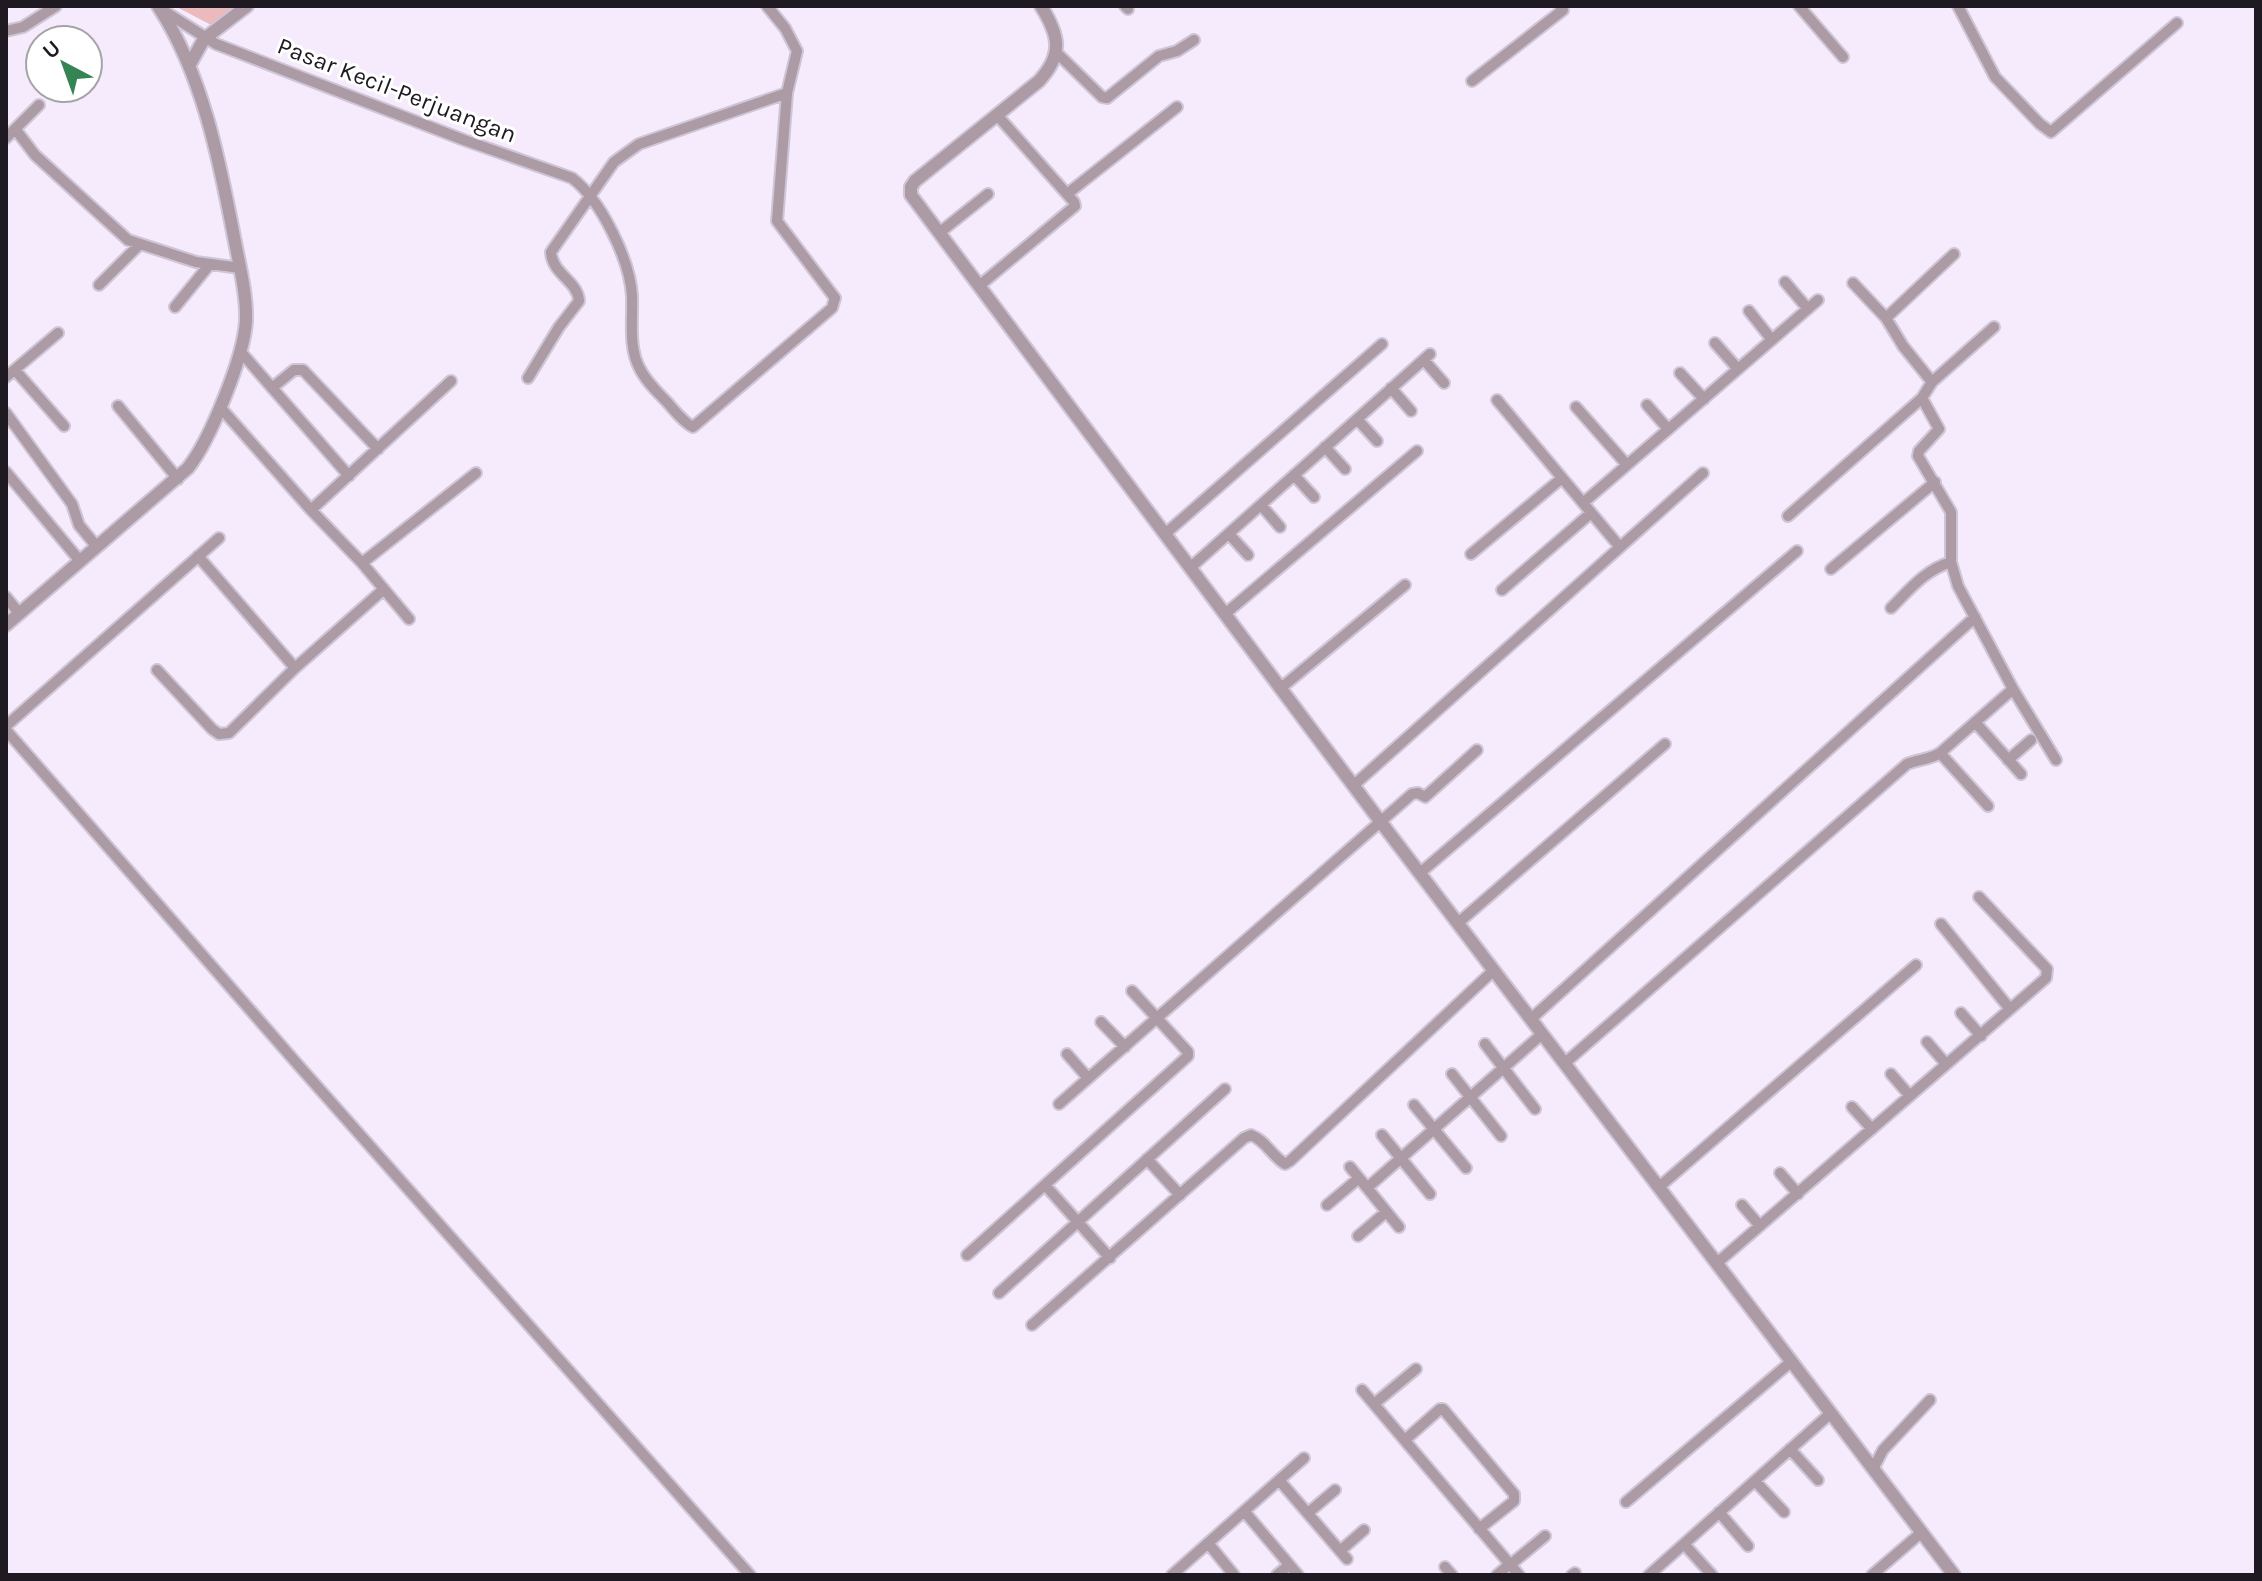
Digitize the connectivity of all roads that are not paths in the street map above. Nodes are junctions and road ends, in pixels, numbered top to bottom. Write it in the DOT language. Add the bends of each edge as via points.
graph roads {
  1 [pos="56,6"];
  2 [pos="247,6"];
  3 [pos="767,6"];
  4 [pos="1041,6"];
  5 [pos="1560,6"];
  6 [pos="1799,6"];
  7 [pos="1958,6"];
  8 [pos="158,7"];
  9 [pos="2177,23"];
  10 [pos="6,31"];
  11 [pos="204,39"];
  12 [pos="1194,40"];
  13 [pos="1056,52"];
  14 [pos="1843,57"];
  15 [pos="189,66"];
  16 [pos="1472,81"];
  17 [pos="787,93"];
  18 [pos="39,105"];
  19 [pos="1177,107"];
  20 [pos="997,115"];
  21 [pos="16,130"];
  22 [pos="6,138"];
  23 [pos="988,194"];
  24 [pos="1067,194"];
  25 [pos="589,195"];
  26 [pos="939,233"];
  27 [pos="139,245"];
  28 [pos="1954,254"];
  29 [pos="210,264"];
  30 [pos="240,268"];
  31 [pos="1785,282"];
  32 [pos="1853,283"];
  33 [pos="99,285"];
  34 [pos="979,286"];
  35 [pos="1818,300"];
  36 [pos="175,307"];
  37 [pos="1808,309"];
  38 [pos="1749,311"];
  39 [pos="1886,318"];
  40 [pos="1994,327"];
  41 [pos="58,333"];
  42 [pos="1772,340"];
  43 [pos="1715,343"];
  44 [pos="1382,344"];
  45 [pos="240,351"];
  46 [pos="1738,369"];
  47 [pos="1680,373"];
  48 [pos="10,374"];
  49 [pos="528,378"];
  50 [pos="451,381"];
  51 [pos="1932,382"];
  52 [pos="1444,383"];
  53 [pos="272,388"];
  54 [pos="1391,388"];
  55 [pos="1922,398"];
  56 [pos="1704,399"];
  57 [pos="1497,400"];
  58 [pos="1647,405"];
  59 [pos="118,406"];
  60 [pos="220,407"];
  61 [pos="1576,407"];
  62 [pos="1411,411"];
  63 [pos="6,413"];
  64 [pos="1357,419"];
  65 [pos="64,426"];
  66 [pos="1668,429"];
  67 [pos="1377,441"];
  68 [pos="1325,447"];
  69 [pos="378,449"];
  70 [pos="1417,451"];
  71 [pos="1627,465"];
  72 [pos="1345,469"];
  73 [pos="6,472"];
  74 [pos="476,473"];
  75 [pos="1703,473"];
  76 [pos="1294,475"];
  77 [pos="349,476"];
  78 [pos="1562,478"];
  79 [pos="178,479"];
  80 [pos="1935,482"];
  81 [pos="1314,497"];
  82 [pos="1583,503"];
  83 [pos="1261,505"];
  84 [pos="311,510"];
  85 [pos="1591,513"];
  86 [pos="1788,516"];
  87 [pos="1280,527"];
  88 [pos="1165,534"];
  89 [pos="1229,534"];
  90 [pos="219,538"];
  91 [pos="1619,546"];
  92 [pos="97,547"];
  93 [pos="1797,551"];
  94 [pos="1471,554"];
  95 [pos="1248,555"];
  96 [pos="198,556"];
  97 [pos="80,561"];
  98 [pos="1951,562"];
  99 [pos="362,563"];
  100 [pos="1190,568"];
  101 [pos="1831,569"];
  102 [pos="1405,585"];
  103 [pos="384,589"];
  104 [pos="1502,590"];
  105 [pos="6,597"];
  106 [pos="1891,608"];
  107 [pos="19,613"];
  108 [pos="1225,614"];
  109 [pos="1975,617"];
  110 [pos="409,619"];
  111 [pos="6,625"];
  112 [pos="295,668"];
  113 [pos="157,670"];
  114 [pos="1281,688"];
  115 [pos="2013,689"];
  116 [pos="1975,722"];
  117 [pos="6,728"];
  118 [pos="2031,740"];
  119 [pos="1665,744"];
  120 [pos="1477,750"];
  121 [pos="1940,753"];
  122 [pos="2008,760"];
  123 [pos="2056,760"];
  124 [pos="2021,774"];
  125 [pos="1354,785"];
  126 [pos="1988,806"];
  127 [pos="1380,821"];
  128 [pos="1420,873"];
  129 [pos="1979,897"];
  130 [pos="1458,923"];
  131 [pos="1941,924"];
  132 [pos="1916,965"];
  133 [pos="1494,970"];
  134 [pos="1132,991"];
  135 [pos="2010,1009"];
  136 [pos="1961,1013"];
  137 [pos="1157,1018"];
  138 [pos="1531,1019"];
  139 [pos="1101,1022"];
  140 [pos="1542,1034"];
  141 [pos="1981,1036"];
  142 [pos="1927,1042"];
  143 [pos="1485,1044"];
  144 [pos="1125,1047"];
  145 [pos="1067,1054"];
  146 [pos="1565,1063"];
  147 [pos="1946,1064"];
  148 [pos="1503,1068"];
  149 [pos="1452,1074"];
  150 [pos="1891,1074"];
  151 [pos="1088,1078"];
  152 [pos="1225,1089"];
  153 [pos="1910,1096"];
  154 [pos="1470,1097"];
  155 [pos="1059,1104"];
  156 [pos="1414,1105"];
  157 [pos="1852,1107"];
  158 [pos="1535,1109"];
  159 [pos="1434,1129"];
  160 [pos="1872,1129"];
  161 [pos="1382,1135"];
  162 [pos="1501,1136"];
  163 [pos="1401,1158"];
  164 [pos="1147,1159"];
  165 [pos="1350,1167"];
  166 [pos="1466,1168"];
  167 [pos="1780,1173"];
  168 [pos="1359,1178"];
  169 [pos="1045,1185"];
  170 [pos="1659,1187"];
  171 [pos="1367,1188"];
  172 [pos="1430,1194"];
  173 [pos="1798,1194"];
  174 [pos="1180,1195"];
  175 [pos="1327,1205"];
  176 [pos="1742,1205"];
  177 [pos="1386,1212"];
  178 [pos="1078,1222"];
  179 [pos="1760,1226"];
  180 [pos="1399,1227"];
  181 [pos="1358,1236"];
  182 [pos="967,1255"];
  183 [pos="1110,1258"];
  184 [pos="1717,1263"];
  185 [pos="999,1293"];
  186 [pos="1032,1325"];
  187 [pos="1792,1361"];
  188 [pos="1416,1369"];
  189 [pos="1362,1390"];
  190 [pos="1930,1400"];
  191 [pos="1374,1404"];
  192 [pos="1831,1413"];
  193 [pos="1405,1440"];
  194 [pos="1790,1449"];
  195 [pos="1304,1458"];
  196 [pos="1873,1469"];
  197 [pos="1279,1480"];
  198 [pos="1818,1480"];
  199 [pos="1755,1481"];
  200 [pos="1335,1490"];
  201 [pos="1626,1502"];
  202 [pos="1244,1511"];
  203 [pos="1719,1512"];
  204 [pos="1784,1512"];
  205 [pos="1308,1513"];
  206 [pos="1479,1529"];
  207 [pos="1364,1530"];
  208 [pos="1922,1532"];
  209 [pos="1545,1536"];
  210 [pos="1208,1543"];
  211 [pos="1684,1544"];
  212 [pos="1748,1546"];
  213 [pos="1510,1564"];
  214 [pos="1289,1565"];
  215 [pos="750,1575"];
  216 [pos="1172,1575"];
  217 [pos="1234,1575"];
  218 [pos="1277,1575"];
  219 [pos="1298,1575"];
  220 [pos="1497,1575"];
  221 [pos="1519,1575"];
  222 [pos="1649,1575"];
  223 [pos="1712,1575"];
  224 [pos="1872,1575"];
  225 [pos="1954,1575"];
  1 -- 10 [label="street" via="23,27"];
  2 -- 11 [label="street"];
  3 -- 17 [label="street" via="797,51"];
  4 -- 13 [label="street" via="1053,26"];
  5 -- 16 [label="street" via="1563,10"];
  6 -- 14 [label="street"];
  7 -- 9 [label="street" via="1995,77 2051,132"];
  8 -- 11 [label="street, Pasar Kecil-Perjuangan"];
  8 -- 15 [label="street"];
  11 -- 15 [label="street"];
  11 -- 25 [label="street, Pasar Kecil-Perjuangan" via="572,178"];
  12 -- 13 [label="street" via="1159,56 1107,98"];
  13 -- 20 [label="street" via="1051,69"];
  15 -- 30 [label="street" via="224,185"];
  17 -- 25 [label="street" via="639,144 614,162"];
  17 -- 25 [label="street, Pasar Kecil-Perjuangan" via="777,221 834,303 693,427 638,367 627,266"];
  18 -- 21 [label="street"];
  19 -- 24 [label="street"];
  20 -- 24 [label="street"];
  20 -- 26 [label="street" via="911,187 911,195"];
  21 -- 22 [label="street"];
  21 -- 27 [label="street" via="78,196"];
  23 -- 26 [label="street"];
  24 -- 34 [label="street" via="1075,206"];
  25 -- 49 [label="street" via="550,255 579,301"];
  26 -- 34 [label="street"];
  27 -- 29 [label="street"];
  27 -- 33 [label="street"];
  28 -- 39 [label="street"];
  29 -- 30 [label="street"];
  29 -- 36 [label="street"];
  30 -- 45 [label="street" via="246,319"];
  31 -- 37 [label="street"];
  32 -- 39 [label="street"];
  34 -- 88 [label="street"];
  35 -- 37 [label="street"];
  37 -- 42 [label="street"];
  38 -- 42 [label="street"];
  39 -- 51 [label="street"];
  40 -- 51 [label="street"];
  41 -- 48 [label="street"];
  42 -- 46 [label="street"];
  43 -- 46 [label="street"];
  44 -- 88 [label="street"];
  45 -- 53 [label="street"];
  45 -- 60 [label="street"];
  46 -- 56 [label="street"];
  47 -- 56 [label="street"];
  48 -- 65 [label="street"];
  50 -- 69 [label="street"];
  51 -- 55 [label="street"];
  52 -- 54 [label="street" via="1427,357"];
  53 -- 69 [label="street" via="294,370 303,370"];
  53 -- 77 [label="street"];
  54 -- 62 [label="street"];
  54 -- 64 [label="street"];
  55 -- 80 [label="street" via="1939,429 1918,456"];
  55 -- 86 [label="street"];
  56 -- 66 [label="street"];
  57 -- 78 [label="street"];
  58 -- 66 [label="street"];
  59 -- 79 [label="street"];
  60 -- 79 [label="street" via="198,456"];
  60 -- 84 [label="street"];
  61 -- 71 [label="street"];
  63 -- 92 [label="street"];
  64 -- 67 [label="street"];
  64 -- 68 [label="street"];
  66 -- 71 [label="street"];
  68 -- 72 [label="street"];
  68 -- 76 [label="street"];
  69 -- 77 [label="street"];
  70 -- 108 [label="street"];
  71 -- 82 [label="street"];
  73 -- 97 [label="street"];
  74 -- 99 [label="street"];
  75 -- 91 [label="street"];
  76 -- 81 [label="street"];
  76 -- 83 [label="street"];
  77 -- 84 [label="street"];
  78 -- 82 [label="street"];
  78 -- 94 [label="street"];
  79 -- 92 [label="street"];
  80 -- 98 [label="street" via="1951,512"];
  80 -- 101 [label="street"];
  82 -- 85 [label="street"];
  83 -- 87 [label="street"];
  83 -- 89 [label="street"];
  84 -- 99 [label="street"];
  85 -- 91 [label="street"];
  85 -- 104 [label="street"];
  88 -- 100 [label="street"];
  89 -- 95 [label="street"];
  89 -- 100 [label="street"];
  90 -- 96 [label="street"];
  91 -- 125 [label="street"];
  92 -- 97 [label="street"];
  93 -- 128 [label="street"];
  96 -- 112 [label="street"];
  96 -- 117 [label="street"];
  97 -- 107 [label="street"];
  98 -- 106 [label="street" via="1923,576"];
  98 -- 109 [label="street"];
  99 -- 103 [label="street"];
  100 -- 108 [label="street"];
  102 -- 114 [label="street"];
  103 -- 110 [label="street"];
  103 -- 112 [label="street"];
  105 -- 107 [label="street"];
  107 -- 111 [label="street"];
  108 -- 114 [label="street"];
  109 -- 115 [label="street"];
  109 -- 138 [label="street"];
  112 -- 113 [label="street" via="222,735"];
  114 -- 125 [label="street"];
  115 -- 116 [label="street"];
  115 -- 123 [label="street"];
  116 -- 121 [label="street"];
  116 -- 122 [label="street"];
  117 -- 215 [label="street"];
  118 -- 122 [label="street"];
  119 -- 130 [label="street"];
  120 -- 127 [label="street" via="1425,797 1412,794"];
  121 -- 126 [label="street"];
  121 -- 146 [label="street" via="1907,764"];
  122 -- 124 [label="street"];
  125 -- 127 [label="street"];
  127 -- 128 [label="street"];
  127 -- 137 [label="street"];
  128 -- 130 [label="street"];
  129 -- 135 [label="street" via="2048,972"];
  130 -- 133 [label="street"];
  131 -- 135 [label="street"];
  132 -- 170 [label="street"];
  133 -- 138 [label="street"];
  133 -- 174 [label="street" via="1290,1161 1279,1161 1251,1135"];
  134 -- 137 [label="street"];
  135 -- 141 [label="street"];
  136 -- 141 [label="street"];
  137 -- 144 [label="street"];
  137 -- 169 [label="street" via="1188,1056"];
  138 -- 140 [label="street"];
  139 -- 144 [label="street"];
  140 -- 146 [label="street"];
  140 -- 148 [label="street"];
  141 -- 147 [label="street"];
  142 -- 147 [label="street"];
  143 -- 148 [label="street"];
  144 -- 151 [label="street"];
  145 -- 151 [label="street"];
  146 -- 170 [label="street"];
  147 -- 153 [label="street"];
  148 -- 154 [label="street"];
  148 -- 158 [label="street"];
  149 -- 154 [label="street"];
  150 -- 153 [label="street"];
  151 -- 155 [label="street"];
  152 -- 164 [label="street"];
  153 -- 160 [label="street"];
  154 -- 159 [label="street"];
  154 -- 162 [label="street"];
  156 -- 159 [label="street"];
  157 -- 160 [label="street"];
  159 -- 163 [label="street"];
  159 -- 166 [label="street"];
  160 -- 173 [label="street"];
  161 -- 163 [label="street"];
  163 -- 171 [label="street"];
  163 -- 172 [label="street"];
  164 -- 174 [label="street"];
  164 -- 178 [label="street"];
  165 -- 168 [label="street"];
  167 -- 173 [label="street"];
  168 -- 171 [label="street"];
  168 -- 175 [label="street"];
  169 -- 178 [label="street"];
  169 -- 182 [label="street"];
  170 -- 184 [label="street"];
  171 -- 177 [label="street"];
  173 -- 179 [label="street"];
  174 -- 183 [label="street"];
  176 -- 179 [label="street"];
  177 -- 180 [label="street"];
  177 -- 181 [label="street"];
  178 -- 183 [label="street"];
  178 -- 185 [label="street"];
  179 -- 184 [label="street"];
  183 -- 186 [label="street"];
  184 -- 187 [label="street"];
  187 -- 192 [label="street"];
  187 -- 201 [label="street"];
  188 -- 191 [label="street"];
  189 -- 191 [label="street"];
  190 -- 196 [label="street" via="1883,1450"];
  191 -- 193 [label="street"];
  192 -- 194 [label="street"];
  192 -- 196 [label="street"];
  193 -- 206 [label="street"];
  193 -- 206 [label="street" via="1443,1409 1514,1494 1514,1501"];
  194 -- 198 [label="street"];
  194 -- 199 [label="street"];
  195 -- 197 [label="street"];
  196 -- 208 [label="street"];
  197 -- 202 [label="street"];
  197 -- 205 [label="street"];
  199 -- 203 [label="street"];
  199 -- 204 [label="street"];
  200 -- 205 [label="street"];
  202 -- 210 [label="street"];
  202 -- 214 [label="street"];
  203 -- 211 [label="street"];
  203 -- 212 [label="street"];
  205 -- 207 [label="street" via="1344,1555"];
  206 -- 213 [label="street"];
  208 -- 224 [label="street"];
  208 -- 225 [label="street"];
  209 -- 213 [label="street"];
  210 -- 216 [label="street"];
  210 -- 217 [label="street"];
  211 -- 222 [label="street"];
  211 -- 223 [label="street"];
  213 -- 220 [label="street"];
  213 -- 221 [label="street"];
  214 -- 218 [label="street"];
  214 -- 219 [label="street"];
}
